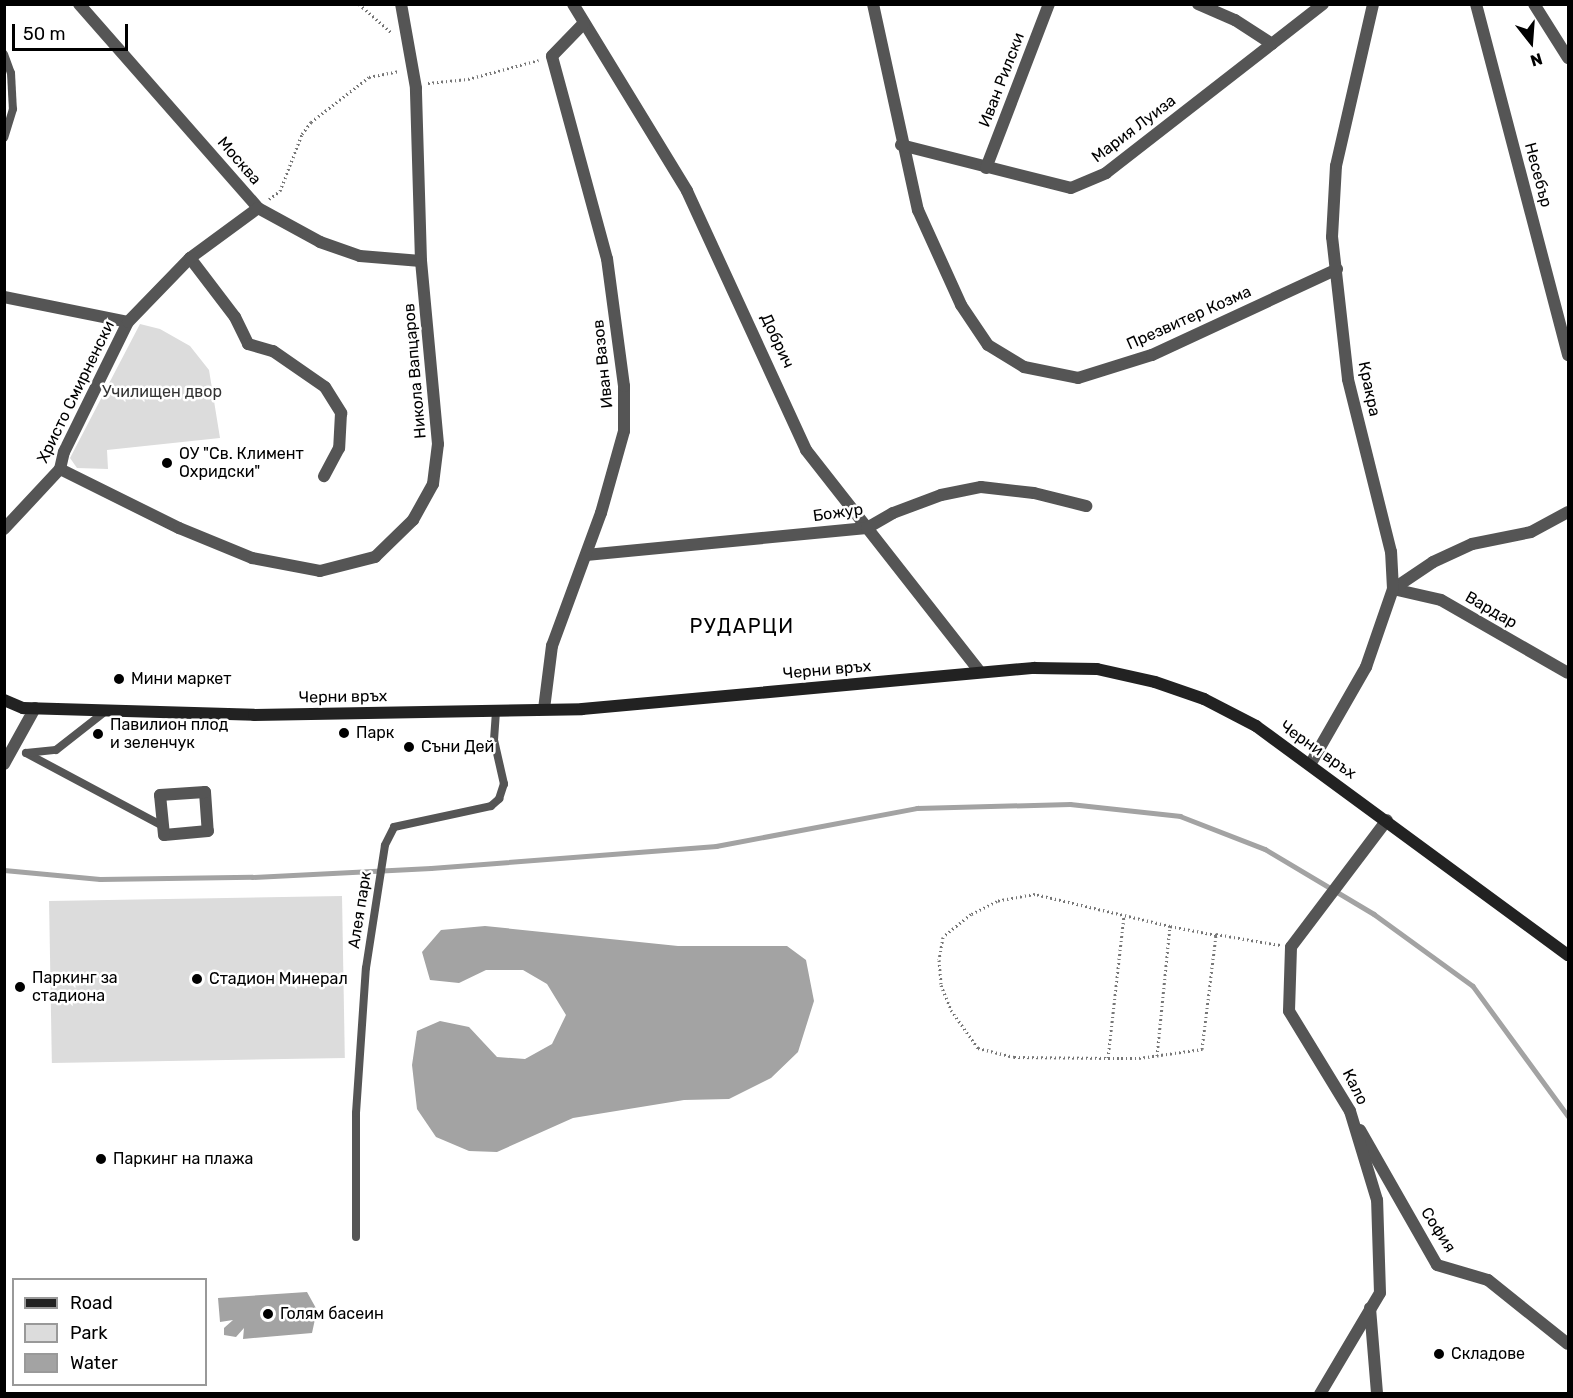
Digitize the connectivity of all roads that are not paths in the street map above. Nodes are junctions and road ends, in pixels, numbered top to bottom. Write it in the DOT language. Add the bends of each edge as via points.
graph roads {
  1 [pos="79,4"];
  2 [pos="401,4"];
  3 [pos="573,4"];
  4 [pos="873,4"];
  5 [pos="1049,4"];
  6 [pos="1198,4"];
  7 [pos="1323,4"];
  8 [pos="1373,4"];
  9 [pos="1476,4"];
  10 [pos="1534,4"];
  11 [pos="584,23"];
  12 [pos="1272,44"];
  13 [pos="4,54"];
  14 [pos="1569,58"];
  15 [pos="4,138"];
  16 [pos="901,145"];
  17 [pos="986,168"];
  18 [pos="258,208"];
  19 [pos="190,258"];
  20 [pos="421,261"];
  21 [pos="1337,269"];
  22 [pos="4,297"];
  23 [pos="128,322"];
  24 [pos="1569,355"];
  25 [pos="60,469"];
  26 [pos="324,476"];
  27 [pos="1086,506"];
  28 [pos="1569,512"];
  29 [pos="867,528"];
  30 [pos="4,529"];
  31 [pos="586,555"];
  32 [pos="1393,589"];
  33 [pos="980,672"];
  34 [pos="1569,673"];
  35 [pos="4,700"];
  36 [pos="35,708"];
  37 [pos="544,709"];
  38 [pos="496,710"];
  39 [pos="106,711"];
  40 [pos="1311,763"];
  41 [pos="4,764"];
  42 [pos="1387,820"];
  43 [pos="163,826"];
  44 [pos="1569,955"];
  45 [pos="1350,1111"];
  46 [pos="356,1238"];
  47 [pos="1370,1308"];
  48 [pos="1569,1344"];
  49 [pos="1320,1394"];
  50 [pos="1377,1394"];
  1 -- 18 [label="street, Москва"];
  2 -- 20 [label="street, Никола Вапцаров" via="414,77"];
  3 -- 11 [label="street, Добрич"];
  4 -- 16 [label="street, Презвитер Козма"];
  5 -- 17 [label="street, Иван Рилски"];
  6 -- 12 [label="street" via="1235,20"];
  7 -- 12 [label="street, Мария Луиза"];
  8 -- 21 [label="street, Кракра" via="1336,166 1332,237"];
  9 -- 24 [label="street, Несебър"];
  10 -- 14 [label="street"];
  11 -- 29 [label="street, Добрич" via="687,191 806,450"];
  11 -- 31 [label="street, Иван Вазов" via="552,56 607,259 624,386 624,431"];
  12 -- 17 [label="street, Мария Луиза" via="1098,177 1071,188"];
  13 -- 15 [label="lane" via="11,73 13,109"];
  16 -- 17 [label="street, Мария Луиза"];
  16 -- 21 [label="street, Презвитер Козма" via="918,210 961,305 988,345 1024,367 1078,378 1152,355"];
  18 -- 19 [label="street, Христо Смирненски"];
  18 -- 20 [label="street, Москва" via="320,242 360,256"];
  19 -- 23 [label="street, Христо Смирненски"];
  19 -- 26 [label="street" via="235,317 248,344 273,351 325,387 341,413 339,448"];
  20 -- 25 [label="street, Никола Вапцаров" via="438,444 433,484 413,520 375,557 320,571 252,558 178,528"];
  21 -- 32 [label="street, Кракра" via="1348,379 1390,552"];
  22 -- 23 [label="street"];
  23 -- 25 [label="street, Христо Смирненски" via="64,452"];
  25 -- 30 [label="street, Христо Смирненски"];
  27 -- 29 [label="street, Божур" via="1034,493 981,487 941,495 892,513"];
  28 -- 32 [label="street" via="1531,532 1472,544 1433,562"];
  29 -- 31 [label="street, Божур"];
  29 -- 33 [label="street, Добрич"];
  31 -- 37 [label="street, Иван Вазов" via="552,646"];
  32 -- 34 [label="street, Вардар" via="1441,600"];
  32 -- 40 [label="street, Кракра" via="1366,668"];
  33 -- 37 [label="street, Черни връх"];
  33 -- 40 [label="street, Черни връх" via="1097,669 1155,682 1204,699 1256,726"];
  35 -- 36 [label="street, Черни връх"];
  36 -- 39 [label="street, Черни връх"];
  36 -- 41 [label="street"];
  37 -- 38 [label="street, Черни връх"];
  38 -- 39 [label="street, Черни връх" via="254,715"];
  38 -- 46 [label="lane, Алея парк" via="494,740 504,784 499,799 491,806 394,827 383,860 366,968 356,1113"];
  39 -- 43 [label="lane" via="56,750 26,753"];
  40 -- 42 [label="street, Черни връх"];
  42 -- 44 [label="street, Черни връх"];
  42 -- 45 [label="street, Кало" via="1291,947 1289,1011"];
  43 -- 43 [label="street" via="164,835 208,831 205,792 160,795"];
  45 -- 47 [label="street, Кало" via="1377,1200 1380,1293"];
  45 -- 48 [label="street, София" via="1437,1264 1488,1280"];
  47 -- 49 [label="street, Кало"];
  47 -- 50 [label="street"];
}
